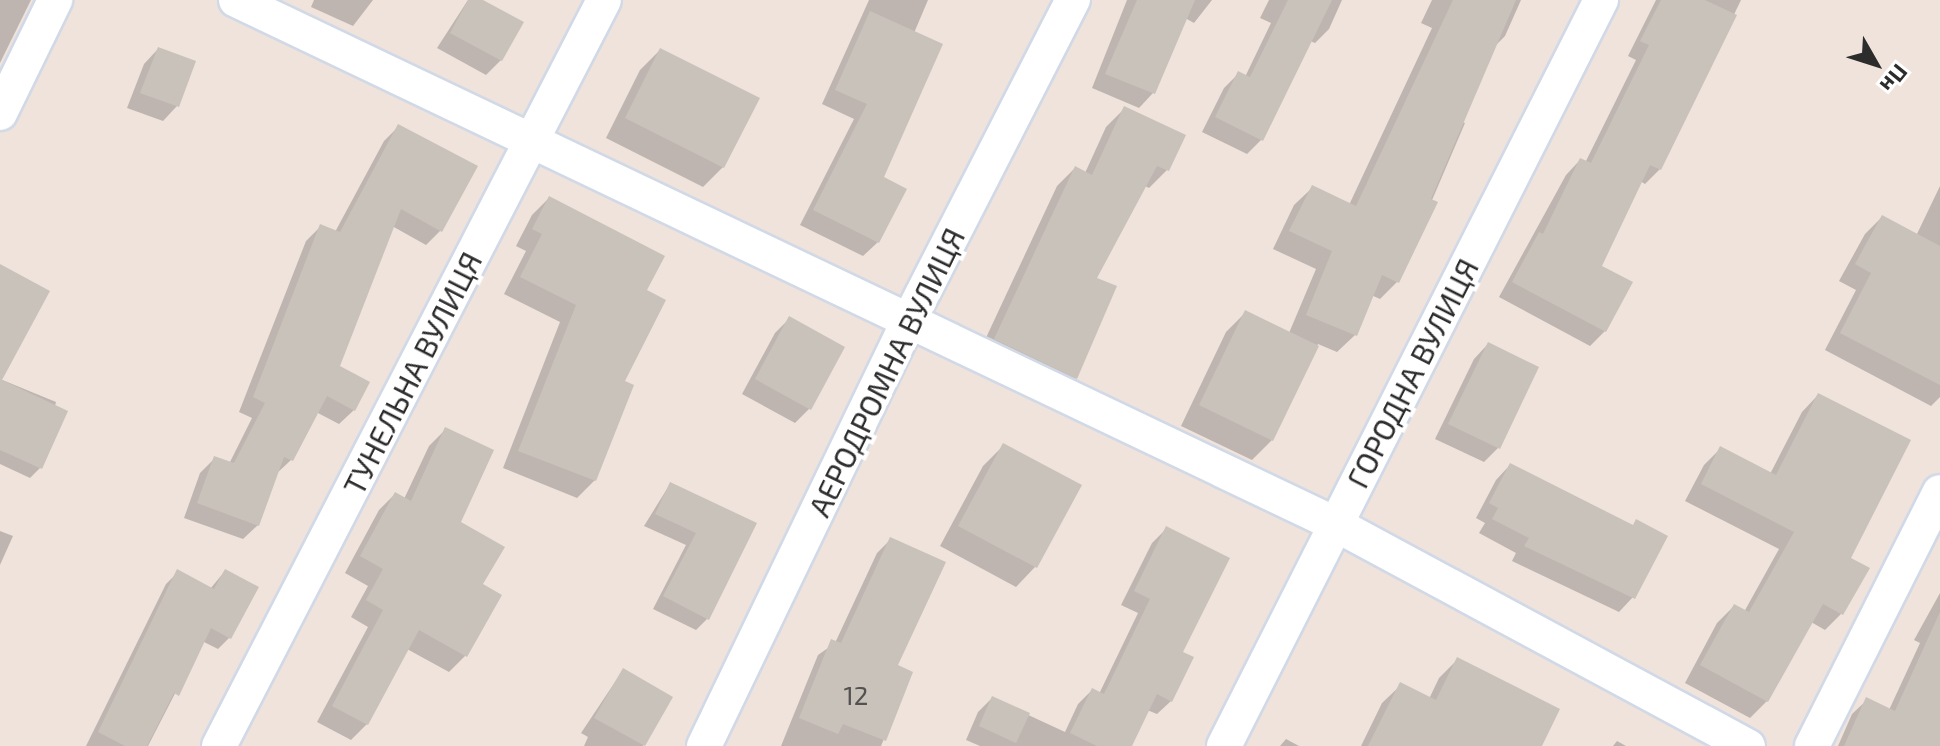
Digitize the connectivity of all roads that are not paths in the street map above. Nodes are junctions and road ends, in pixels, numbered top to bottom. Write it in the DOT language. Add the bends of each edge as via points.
graph roads {
  1 [pos="55,0"];
  2 [pos="236,0"];
  3 [pos="604,0"];
  4 [pos="1073,0"];
  5 [pos="1601,0"];
  6 [pos="0,113"];
  7 [pos="532,140"];
  8 [pos="909,320"];
  9 [pos="1940,492"];
  10 [pos="1335,524"];
  11 [pos="219,746"];
  12 [pos="704,746"];
  13 [pos="1224,746"];
  14 [pos="1748,746"];
  15 [pos="1812,746"];
  1 -- 6 [label="street"];
  2 -- 7 [label="street"];
  3 -- 7 [label="street, ТУНЕЛЬНА ВУЛИЦЯ"];
  4 -- 8 [label="street, АЕРОДРОМНА ВУЛИЦЯ"];
  5 -- 10 [label="street, ГОРОДНА ВУЛИЦЯ"];
  7 -- 8 [label="street"];
  7 -- 11 [label="street, ТУНЕЛЬНА ВУЛИЦЯ"];
  8 -- 10 [label="street"];
  8 -- 12 [label="street, АЕРОДРОМНА ВУЛИЦЯ"];
  9 -- 15 [label="street"];
  10 -- 13 [label="street, ГОРОДНА ВУЛИЦЯ"];
  10 -- 14 [label="street"];
}
